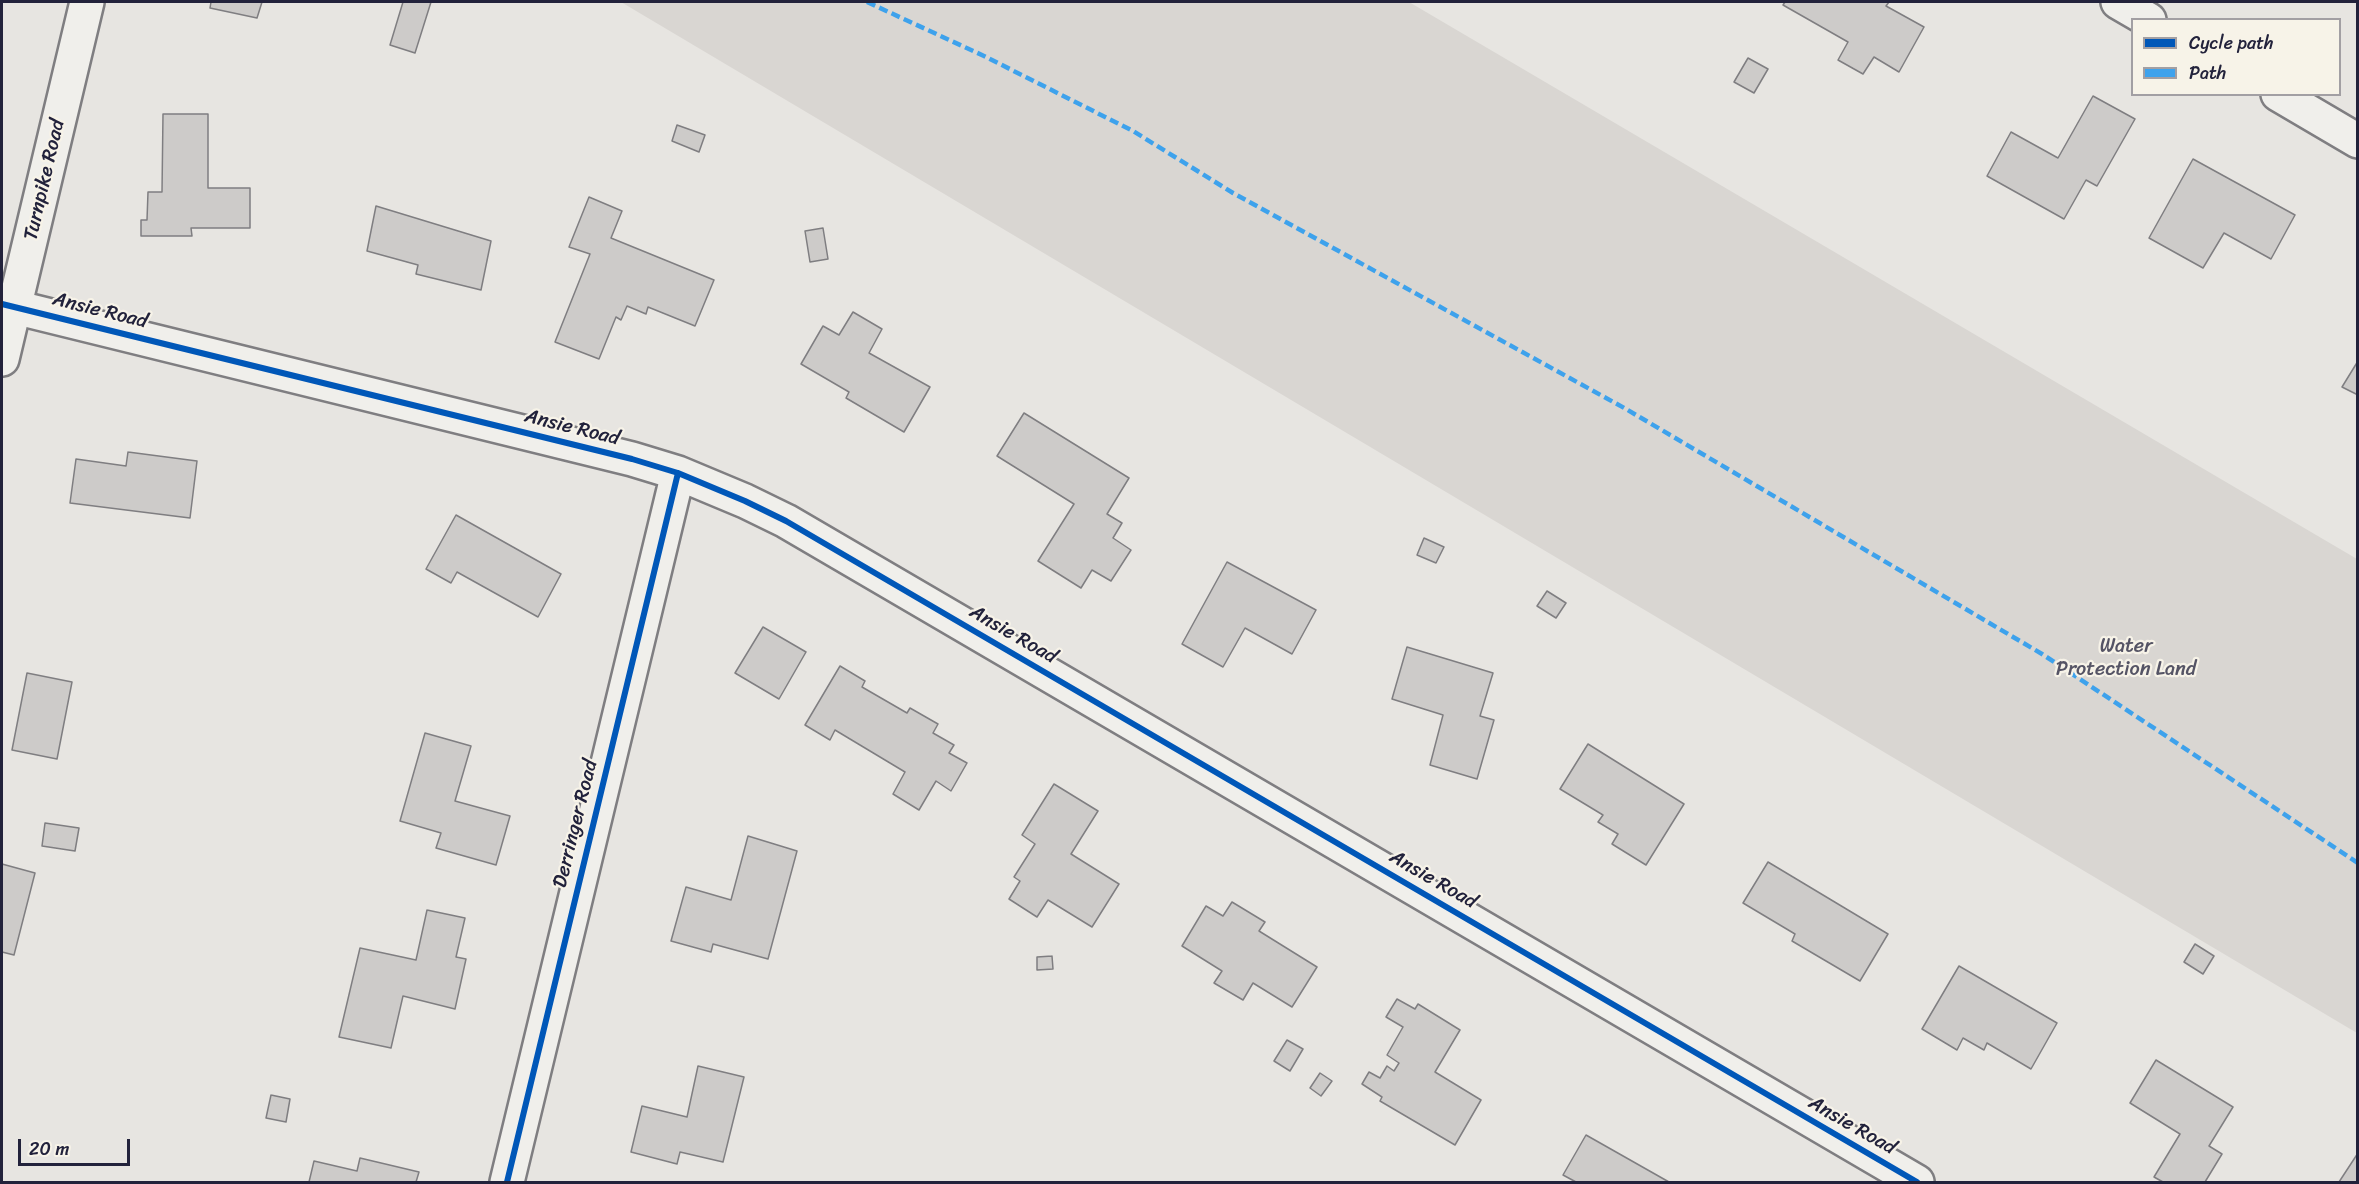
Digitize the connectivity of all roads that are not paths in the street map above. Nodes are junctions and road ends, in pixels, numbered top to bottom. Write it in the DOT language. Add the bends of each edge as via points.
graph roads {
  1 [pos="87,2"];
  2 [pos="2118,2"];
  3 [pos="2146,18"];
  4 [pos="2281,96"];
  5 [pos="2358,141"];
  6 [pos="8,305"];
  7 [pos="2,359"];
  8 [pos="678,472"];
  9 [pos="507,1182"];
  10 [pos="1917,1182"];
  1 -- 6 [label="street, Turnpike Road"];
  2 -- 3 [label="street"];
  4 -- 5 [label="street"];
  6 -- 7 [label="street, Turnpike Road"];
  6 -- 8 [label="street, Ansie Road"];
  8 -- 9 [label="street, Derringer Road"];
  8 -- 10 [label="street, Ansie Road" via="786,521"];
}
